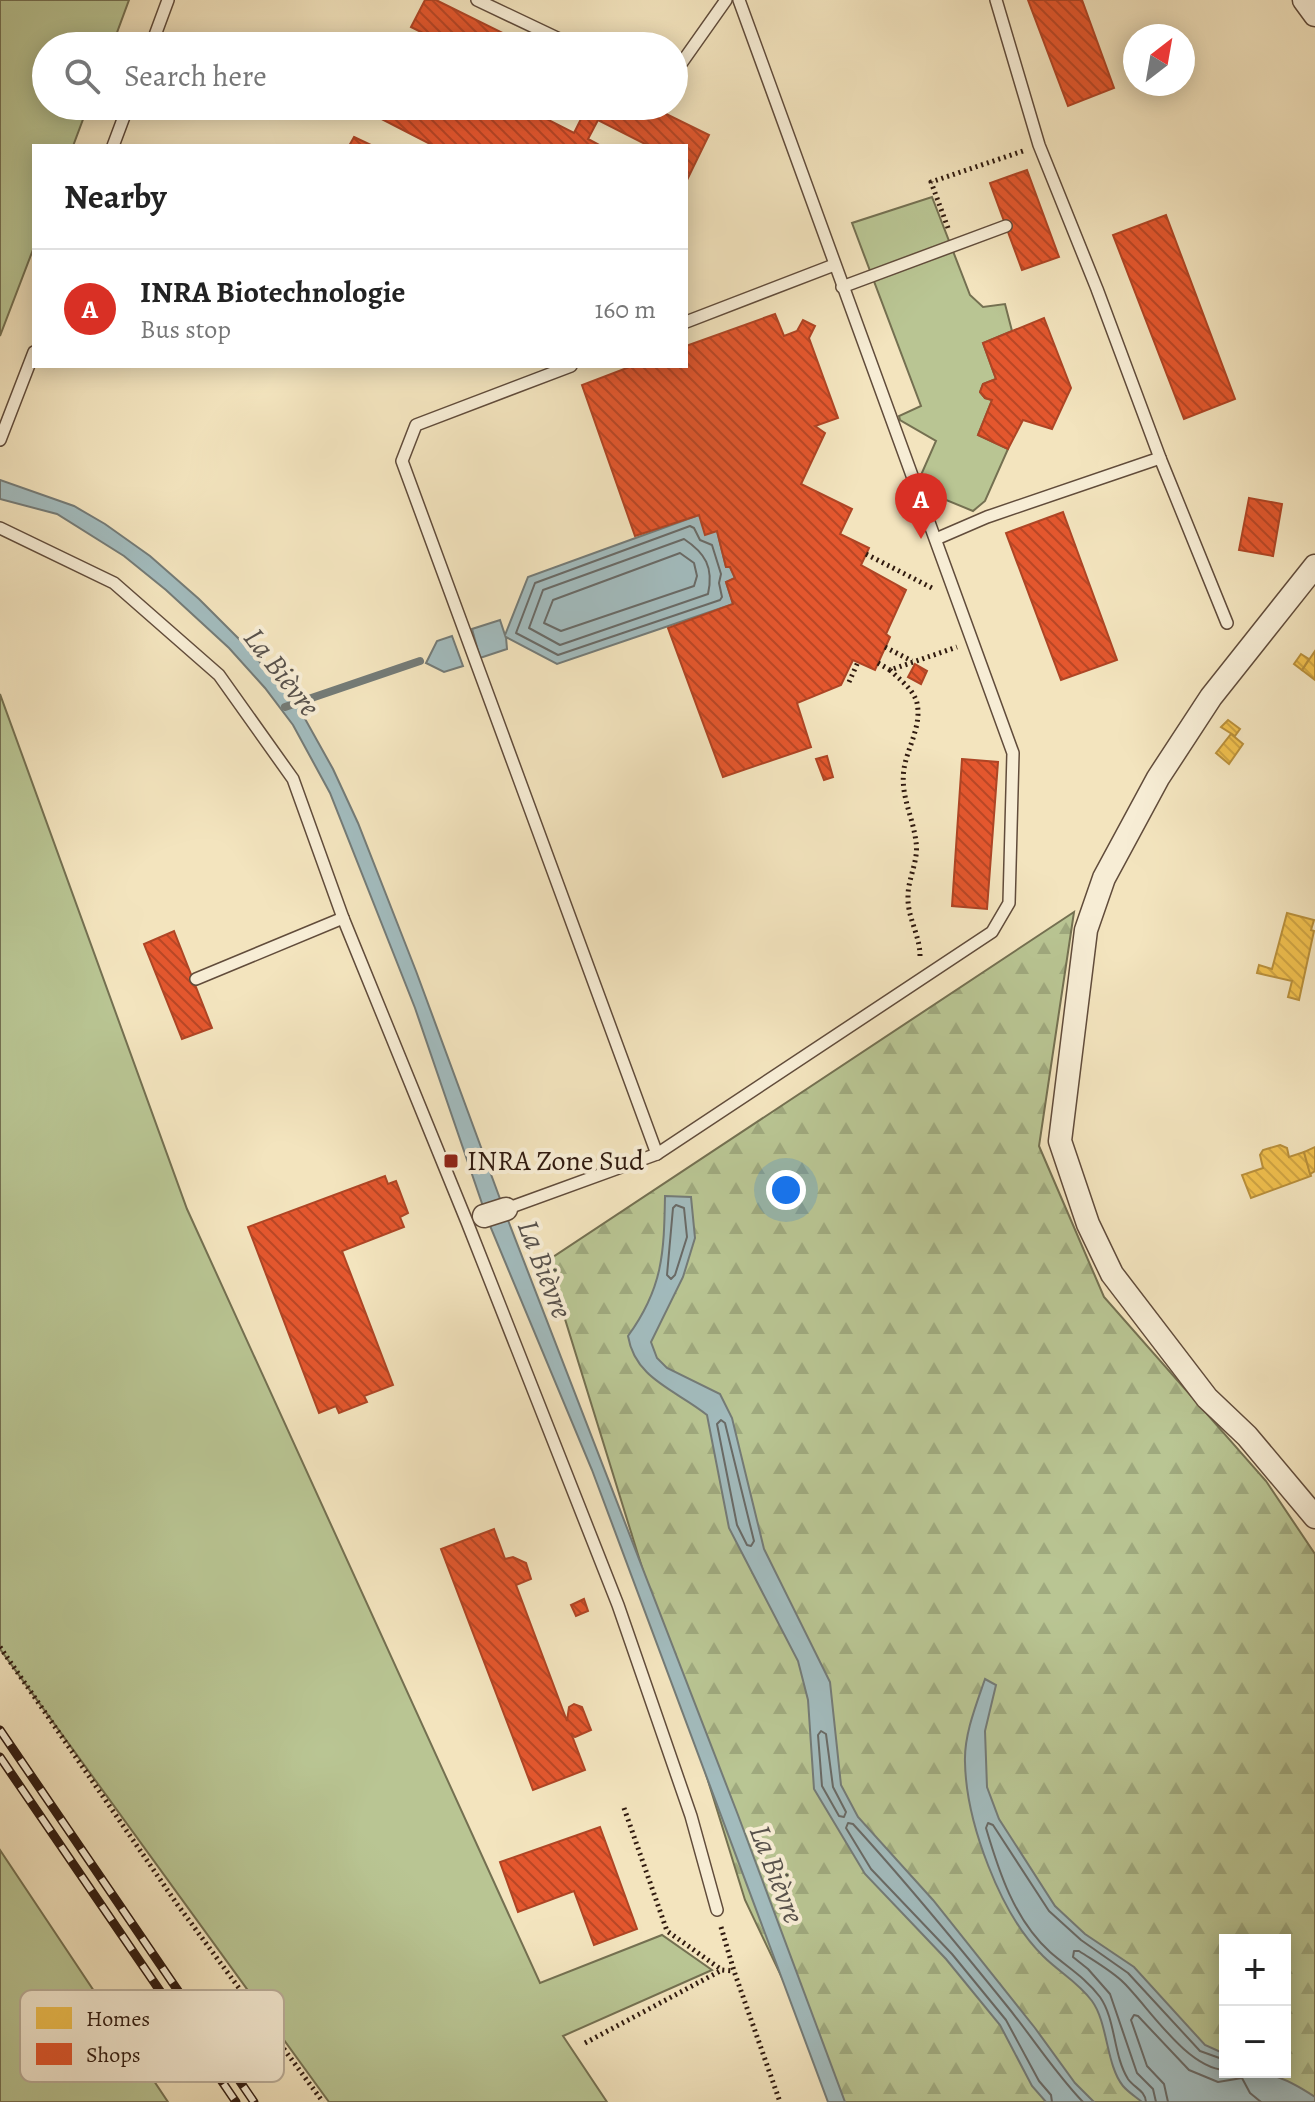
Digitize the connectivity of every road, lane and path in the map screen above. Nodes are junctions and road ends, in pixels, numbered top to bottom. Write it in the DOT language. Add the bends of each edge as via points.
graph roads {
  1 [pos="168,0"];
  2 [pos="477,0"];
  3 [pos="726,0"];
  4 [pos="739,0"];
  5 [pos="996,0"];
  6 [pos="1304,0"];
  7 [pos="1315,15"];
  8 [pos="156,32"];
  9 [pos="544,32"];
  10 [pos="688,54"];
  11 [pos="123,120"];
  12 [pos="114,144"];
  13 [pos="1039,145"];
  14 [pos="1006,226"];
  15 [pos="954,246"];
  16 [pos="834,265"];
  17 [pos="842,287"];
  18 [pos="688,321"];
  19 [pos="32,357"];
  20 [pos="566,368"];
  21 [pos="0,440"];
  22 [pos="1160,458"];
  23 [pos="0,528"];
  24 [pos="936,539"];
  25 [pos="866,554"];
  26 [pos="1315,566"];
  27 [pos="933,589"];
  28 [pos="1227,623"];
  29 [pos="973,641"];
  30 [pos="885,647"];
  31 [pos="858,662"];
  32 [pos="913,662"];
  33 [pos="878,663"];
  34 [pos="890,670"];
  35 [pos="849,682"];
  36 [pos="343,918"];
  37 [pos="196,979"];
  38 [pos="921,980"];
  39 [pos="657,1154"];
  40 [pos="506,1209"];
  41 [pos="476,1219"];
  42 [pos="1315,1517"];
  43 [pos="0,1647"];
  44 [pos="624,1808"];
  45 [pos="717,1910"];
  46 [pos="722,1970"];
  47 [pos="734,1971"];
  48 [pos="240,1990"];
  49 [pos="585,2043"];
  50 [pos="284,2049"];
  51 [pos="323,2102"];
  52 [pos="780,2102"];
  1 -- 8 [label="lane"];
  2 -- 9 [label="lane"];
  3 -- 10 [label="lane"];
  4 -- 16 [label="lane"];
  5 -- 13 [label="lane"];
  6 -- 7 [label="street"];
  11 -- 12 [label="lane"];
  13 -- 15 [label="path" via="931,182"];
  13 -- 22 [label="lane"];
  14 -- 15 [label="lane"];
  15 -- 17 [label="lane"];
  16 -- 17 [label="lane"];
  16 -- 18 [label="lane"];
  17 -- 24 [label="lane"];
  19 -- 21 [label="lane"];
  20 -- 39 [label="lane" via="416,425 402,461"];
  22 -- 24 [label="lane"];
  22 -- 28 [label="lane"];
  23 -- 36 [label="lane" via="114,583 219,675 293,779"];
  24 -- 29 [label="lane"];
  25 -- 27 [label="path"];
  26 -- 42 [label="street" via="1211,697 1158,778 1104,878 1086,930 1060,1141 1088,1224 1112,1274 1207,1398 1247,1436"];
  29 -- 32 [label="path"];
  29 -- 38 [label="lane" via="1013,753 1009,903 992,932"];
  30 -- 32 [label="path"];
  31 -- 35 [label="path"];
  32 -- 34 [label="path"];
  33 -- 34 [label="path"];
  34 -- 38 [label="path" via="918,706 903,780 917,845 908,896 919,938"];
  36 -- 37 [label="lane"];
  36 -- 41 [label="lane"];
  38 -- 39 [label="lane"];
  39 -- 40 [label="lane"];
  40 -- 41 [label="street"];
  41 -- 45 [label="lane" via="618,1605 691,1816"];
  43 -- 48 [label="path"];
  44 -- 46 [label="path" via="667,1931"];
  45 -- 47 [label="path"];
  46 -- 47 [label="path"];
  46 -- 49 [label="path"];
  47 -- 52 [label="path"];
  50 -- 51 [label="path"];
}
